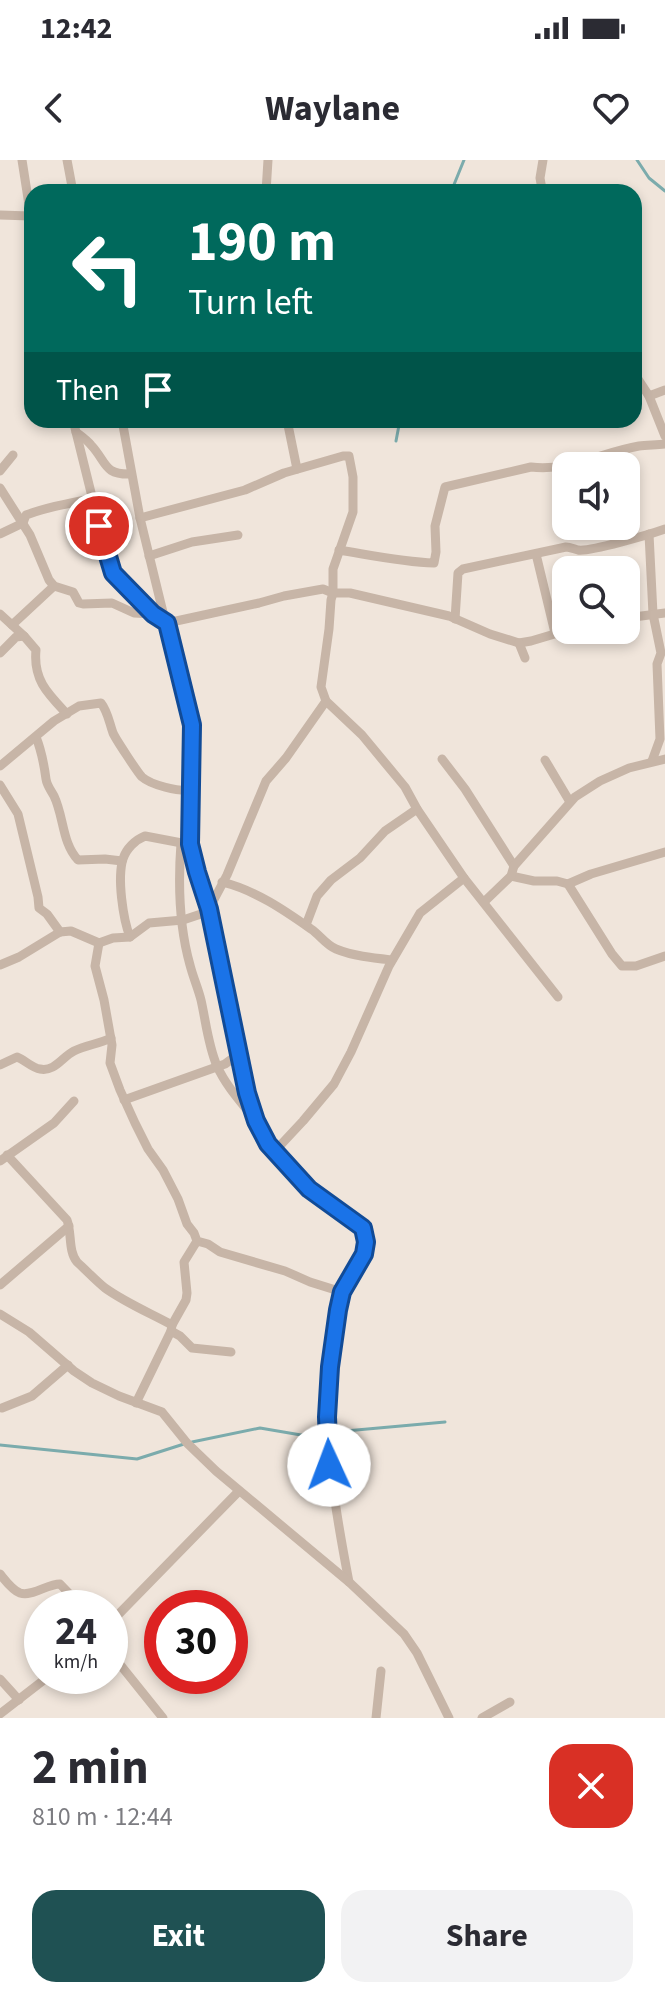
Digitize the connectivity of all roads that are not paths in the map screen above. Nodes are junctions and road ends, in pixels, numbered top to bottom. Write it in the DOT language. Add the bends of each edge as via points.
graph roads {
  1 [pos="22,160"];
  2 [pos="67,160"];
  3 [pos="268,160"];
  4 [pos="543,160"];
  5 [pos="26,184"];
  6 [pos="72,184"];
  7 [pos="266,184"];
  8 [pos="541,184"];
  9 [pos="0,215"];
  10 [pos="24,219"];
  11 [pos="642,385"];
  12 [pos="665,390"];
  13 [pos="649,396"];
  14 [pos="75,428"];
  15 [pos="123,428"];
  16 [pos="289,428"];
  17 [pos="76,432"];
  18 [pos="665,436"];
  19 [pos="665,444"];
  20 [pos="13,455"];
  21 [pos="297,469"];
  22 [pos="0,471"];
  23 [pos="131,474"];
  24 [pos="0,488"];
  25 [pos="92,499"];
  26 [pos="140,518"];
  27 [pos="23,523"];
  28 [pos="665,529"];
  29 [pos="0,534"];
  30 [pos="649,534"];
  31 [pos="238,535"];
  32 [pos="339,550"];
  33 [pos="536,554"];
  34 [pos="149,556"];
  35 [pos="54,586"];
  36 [pos="333,593"];
  37 [pos="665,613"];
  38 [pos="0,614"];
  39 [pos="153,614"];
  40 [pos="653,614"];
  41 [pos="640,616"];
  42 [pos="455,619"];
  43 [pos="552,621"];
  44 [pos="167,623"];
  45 [pos="12,625"];
  46 [pos="552,634"];
  47 [pos="24,636"];
  48 [pos="519,643"];
  49 [pos="0,653"];
  50 [pos="525,658"];
  51 [pos="326,701"];
  52 [pos="67,714"];
  53 [pos="36,737"];
  54 [pos="442,759"];
  55 [pos="665,759"];
  56 [pos="545,760"];
  57 [pos="652,761"];
  58 [pos="0,766"];
  59 [pos="0,785"];
  60 [pos="191,790"];
  61 [pos="570,802"];
  62 [pos="417,809"];
  63 [pos="186,844"];
  64 [pos="665,852"];
  65 [pos="122,861"];
  66 [pos="195,864"];
  67 [pos="180,866"];
  68 [pos="512,871"];
  69 [pos="464,878"];
  70 [pos="222,882"];
  71 [pos="568,884"];
  72 [pos="484,902"];
  73 [pos="209,909"];
  74 [pos="183,920"];
  75 [pos="306,925"];
  76 [pos="60,932"];
  77 [pos="130,937"];
  78 [pos="99,943"];
  79 [pos="665,956"];
  80 [pos="392,960"];
  81 [pos="0,965"];
  82 [pos="558,997"];
  83 [pos="111,1038"];
  84 [pos="240,1053"];
  85 [pos="0,1065"];
  86 [pos="217,1067"];
  87 [pos="124,1100"];
  88 [pos="74,1101"];
  89 [pos="256,1121"];
  90 [pos="275,1151"];
  91 [pos="4,1158"];
  92 [pos="69,1226"];
  93 [pos="197,1241"];
  94 [pos="0,1285"];
  95 [pos="342,1292"];
  96 [pos="0,1314"];
  97 [pos="172,1328"];
  98 [pos="231,1352"];
  99 [pos="68,1365"];
  100 [pos="136,1403"];
  101 [pos="2,1408"];
  102 [pos="239,1491"];
  103 [pos="0,1574"];
  104 [pos="349,1582"];
  105 [pos="35,1590"];
  106 [pos="66,1590"];
  107 [pos="24,1594"];
  108 [pos="128,1605"];
  109 [pos="381,1671"];
  110 [pos="128,1674"];
  111 [pos="0,1679"];
  112 [pos="26,1694"];
  113 [pos="19,1700"];
  114 [pos="510,1702"];
  115 [pos="0,1714"];
  116 [pos="163,1718"];
  117 [pos="376,1718"];
  118 [pos="449,1718"];
  119 [pos="482,1718"];
  1 -- 5 [label="street"];
  2 -- 6 [label="street"];
  3 -- 7 [label="street"];
  4 -- 8 [label="street"];
  9 -- 10 [label="street"];
  11 -- 13 [label="street"];
  12 -- 13 [label="street"];
  13 -- 18 [label="street"];
  14 -- 17 [label="street"];
  15 -- 23 [label="street"];
  16 -- 21 [label="street"];
  17 -- 23 [label="street" via="106,467"];
  17 -- 25 [label="street"];
  19 -- 32 [label="street" via="445,487 435,526 434,563"];
  20 -- 22 [label="street"];
  21 -- 26 [label="street" via="245,490"];
  21 -- 32 [label="street" via="349,456 353,512"];
  23 -- 26 [label="street"];
  24 -- 27 [label="street"];
  25 -- 27 [label="street" via="31,513"];
  25 -- 39 [label="street" via="113,573"];
  26 -- 34 [label="street"];
  27 -- 29 [label="street"];
  27 -- 35 [label="street"];
  28 -- 30 [label="street"];
  30 -- 33 [label="street"];
  30 -- 40 [label="street"];
  31 -- 34 [label="street"];
  32 -- 36 [label="street"];
  33 -- 42 [label="street" via="458,573"];
  33 -- 43 [label="street"];
  34 -- 44 [label="street"];
  35 -- 39 [label="street" via="73,592 79,603 112,603"];
  35 -- 45 [label="street"];
  36 -- 42 [label="street"];
  36 -- 44 [label="street" via="315,589"];
  36 -- 51 [label="street" via="321,687"];
  37 -- 40 [label="street"];
  38 -- 45 [label="street"];
  39 -- 44 [label="street"];
  40 -- 41 [label="street"];
  40 -- 57 [label="street" via="661,653 660,739"];
  42 -- 48 [label="street"];
  44 -- 60 [label="street" via="192,725"];
  45 -- 47 [label="street"];
  46 -- 48 [label="street"];
  47 -- 49 [label="street"];
  47 -- 52 [label="street" via="36,650 41,686"];
  48 -- 50 [label="street"];
  51 -- 62 [label="street" via="386,763"];
  51 -- 70 [label="street" via="266,781"];
  52 -- 53 [label="street"];
  52 -- 60 [label="street" via="101,703 114,736 142,777"];
  53 -- 58 [label="street"];
  53 -- 65 [label="street" via="74,856"];
  54 -- 68 [label="street"];
  55 -- 57 [label="street"];
  56 -- 61 [label="street"];
  57 -- 61 [label="street" via="600,781"];
  59 -- 76 [label="street" via="18,814 39,908"];
  60 -- 63 [label="street"];
  61 -- 68 [label="street"];
  62 -- 69 [label="street"];
  62 -- 75 [label="street" via="331,880 317,896"];
  63 -- 65 [label="street" via="145,836"];
  63 -- 66 [label="street"];
  63 -- 67 [label="street"];
  64 -- 71 [label="street"];
  65 -- 77 [label="street" via="123,909"];
  66 -- 67 [label="street"];
  66 -- 73 [label="street"];
  67 -- 74 [label="street"];
  68 -- 71 [label="street" via="534,881"];
  68 -- 72 [label="street"];
  69 -- 72 [label="street"];
  69 -- 80 [label="street" via="420,913"];
  70 -- 73 [label="street"];
  70 -- 75 [label="street" via="249,890"];
  71 -- 79 [label="street" via="622,966"];
  72 -- 82 [label="street"];
  73 -- 74 [label="street"];
  73 -- 84 [label="street"];
  74 -- 77 [label="street" via="149,923"];
  74 -- 86 [label="street"];
  75 -- 80 [label="street" via="335,949"];
  76 -- 78 [label="street"];
  76 -- 81 [label="street"];
  77 -- 78 [label="street"];
  78 -- 83 [label="street" via="95,966"];
  80 -- 90 [label="street" via="334,1084"];
  83 -- 85 [label="street" via="70,1053 51,1068 37,1069 17,1057"];
  83 -- 87 [label="street" via="109,1060"];
  84 -- 86 [label="street"];
  84 -- 89 [label="street"];
  86 -- 87 [label="street"];
  86 -- 89 [label="street"];
  87 -- 93 [label="street"];
  88 -- 91 [label="street" via="54,1123"];
  89 -- 90 [label="street"];
  90 -- 95 [label="street" via="309,1189 363,1228 364,1254"];
  91 -- 92 [label="street"];
  92 -- 94 [label="street"];
  92 -- 97 [label="street" via="77,1262 106,1288"];
  93 -- 95 [label="street"];
  93 -- 97 [label="street" via="184,1262 186,1300"];
  95 -- 104 [label="street" via="327,1417 329,1465"];
  96 -- 99 [label="street"];
  97 -- 98 [label="street" via="192,1348"];
  97 -- 100 [label="street"];
  99 -- 100 [label="street" via="92,1383"];
  99 -- 101 [label="street" via="32,1396"];
  100 -- 102 [label="street" via="162,1412"];
  102 -- 104 [label="street"];
  102 -- 108 [label="street"];
  103 -- 107 [label="street"];
  104 -- 118 [label="street" via="404,1634"];
  105 -- 106 [label="street" via="53,1584"];
  109 -- 117 [label="street"];
  110 -- 116 [label="street"];
  111 -- 113 [label="street"];
  112 -- 113 [label="street"];
  113 -- 115 [label="street"];
  114 -- 119 [label="street"];
}
